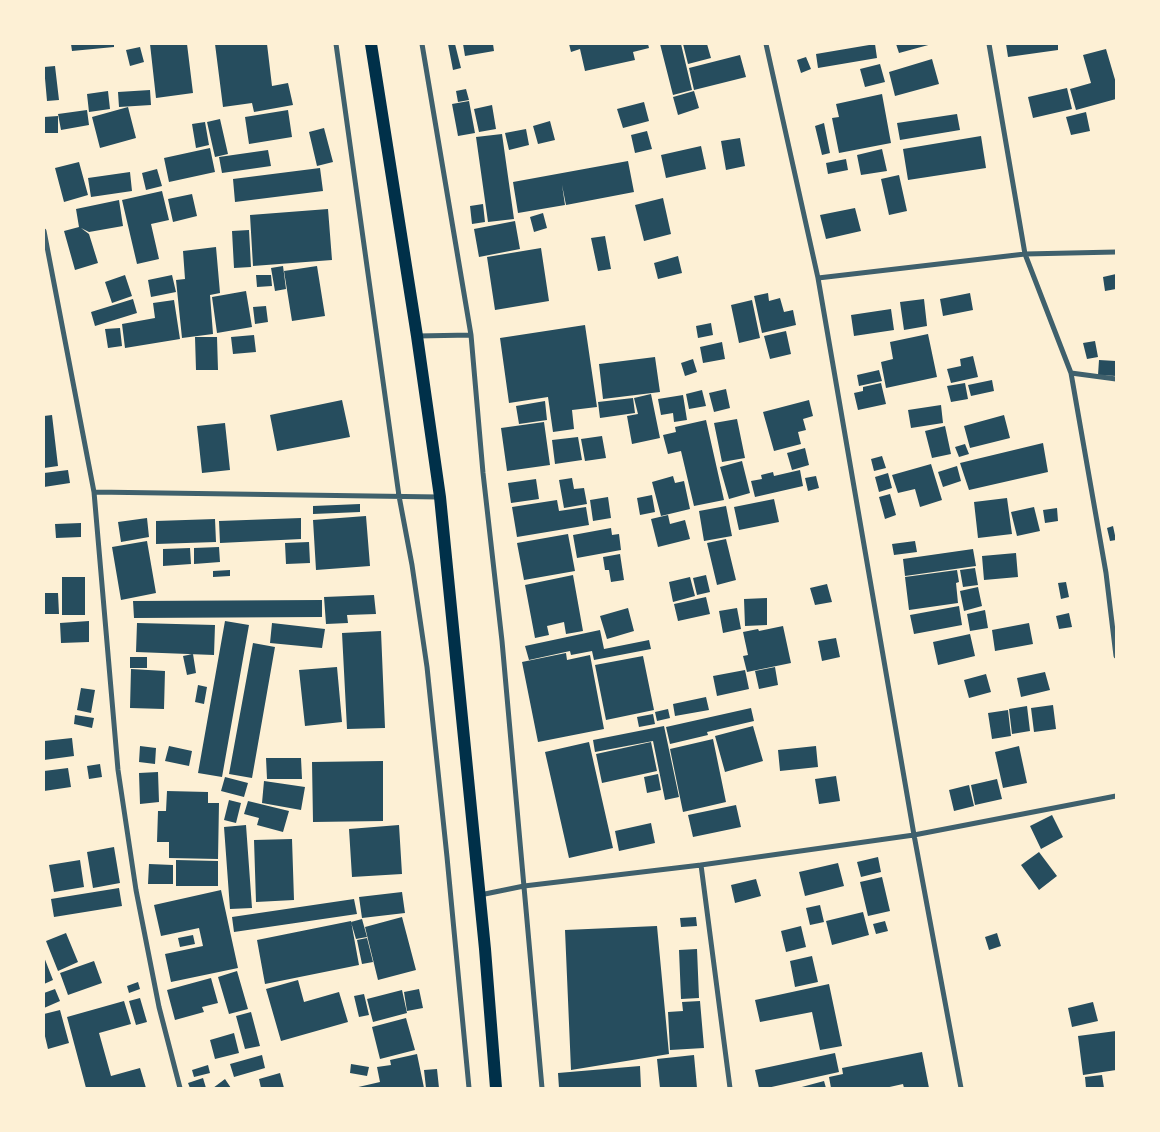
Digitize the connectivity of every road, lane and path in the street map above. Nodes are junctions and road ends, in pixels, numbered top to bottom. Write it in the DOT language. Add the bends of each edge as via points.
graph roads {
  1 [pos="336,44"];
  2 [pos="371,44"];
  3 [pos="422,44"];
  4 [pos="766,44"];
  5 [pos="989,44"];
  6 [pos="44,231"];
  7 [pos="1116,252"];
  8 [pos="1025,254"];
  9 [pos="818,278"];
  10 [pos="471,334"];
  11 [pos="417,336"];
  12 [pos="1071,374"];
  13 [pos="1116,379"];
  14 [pos="94,492"];
  15 [pos="399,496"];
  16 [pos="440,497"];
  17 [pos="1116,656"];
  18 [pos="1116,796"];
  19 [pos="914,835"];
  20 [pos="701,865"];
  21 [pos="524,886"];
  22 [pos="480,895"];
  23 [pos="180,1088"];
  24 [pos="469,1088"];
  25 [pos="496,1088"];
  26 [pos="542,1088"];
  27 [pos="730,1088"];
  28 [pos="961,1088"];
  1 -- 15 [label="street"];
  2 -- 11 [label="main road"];
  3 -- 10 [label="street"];
  4 -- 9 [label="street"];
  5 -- 8 [label="street"];
  6 -- 14 [label="street"];
  7 -- 8 [label="street"];
  8 -- 9 [label="street"];
  8 -- 12 [label="street"];
  9 -- 19 [label="street"];
  10 -- 11 [label="street"];
  10 -- 21 [label="street"];
  11 -- 16 [label="main road"];
  12 -- 13 [label="street"];
  12 -- 17 [label="street" via="1106,573"];
  14 -- 15 [label="street"];
  14 -- 23 [label="street" via="118,770 138,900 159,1007"];
  15 -- 16 [label="street"];
  15 -- 24 [label="street" via="428,677"];
  16 -- 22 [label="main road"];
  18 -- 19 [label="street"];
  19 -- 20 [label="street"];
  19 -- 28 [label="street"];
  20 -- 21 [label="street"];
  20 -- 27 [label="street"];
  21 -- 22 [label="street"];
  21 -- 26 [label="street"];
  22 -- 25 [label="main road"];
}
